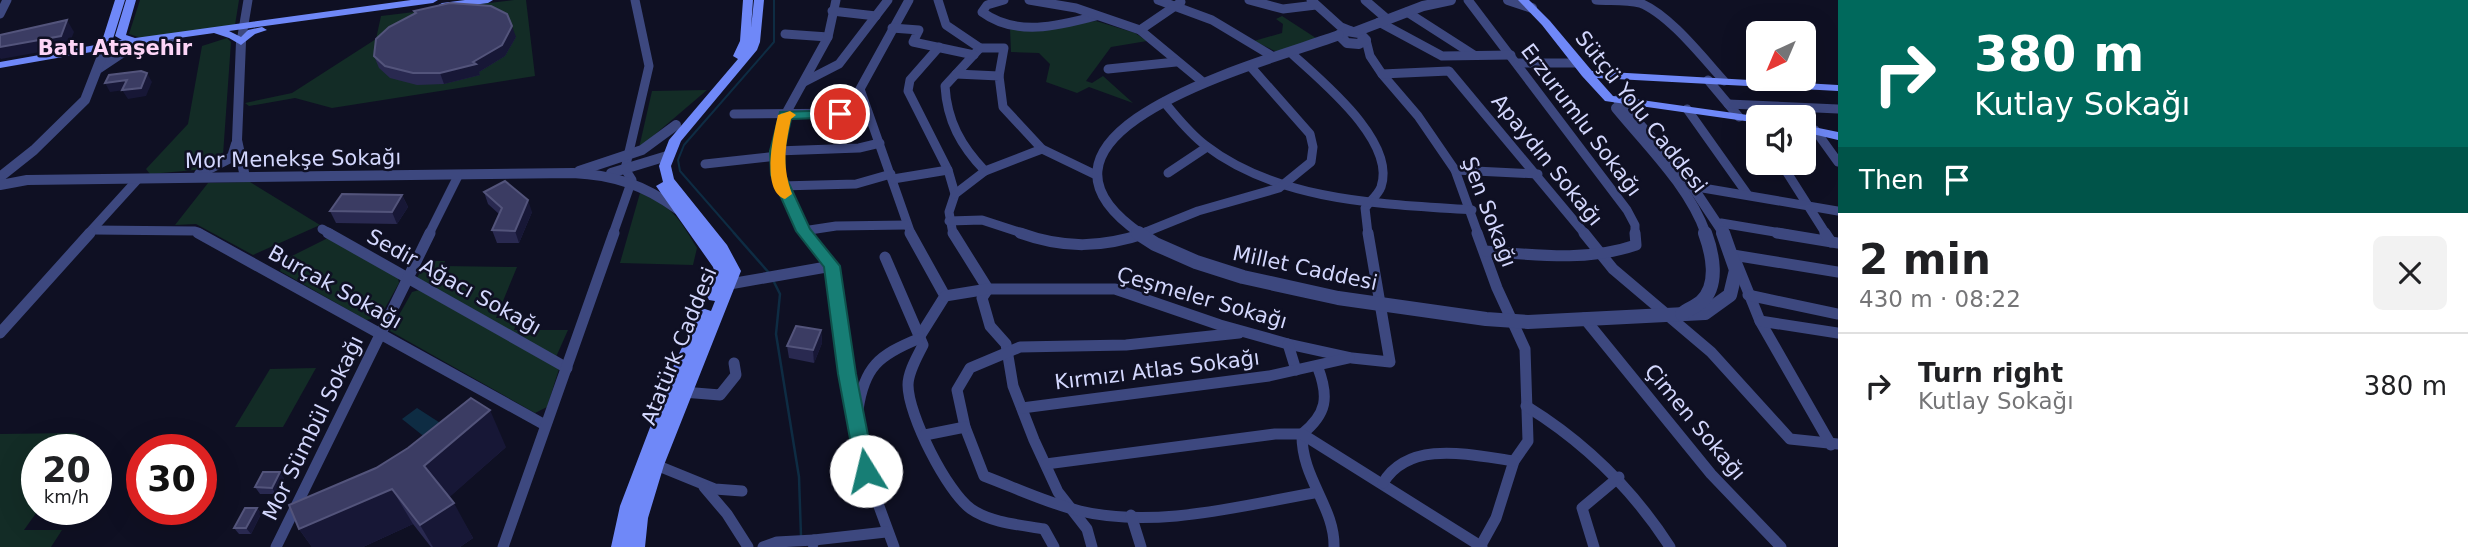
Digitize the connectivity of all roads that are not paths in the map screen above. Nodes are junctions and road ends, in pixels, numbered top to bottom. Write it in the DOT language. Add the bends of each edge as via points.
graph roads {
  1 [pos="7,0"];
  2 [pos="120,0"];
  3 [pos="131,0"];
  4 [pos="248,0"];
  5 [pos="433,0"];
  6 [pos="488,0"];
  7 [pos="635,0"];
  8 [pos="748,0"];
  9 [pos="759,0"];
  10 [pos="836,0"];
  11 [pos="888,0"];
  12 [pos="909,0"];
  13 [pos="939,0"];
  14 [pos="1004,0"];
  15 [pos="1029,0"];
  16 [pos="1158,0"];
  17 [pos="1249,0"];
  18 [pos="1366,0"];
  19 [pos="1414,0"];
  20 [pos="1451,0"];
  21 [pos="1468,0"];
  22 [pos="1508,0"];
  23 [pos="1596,0"];
  24 [pos="1313,2"];
  25 [pos="1180,3"];
  26 [pos="1530,3"];
  27 [pos="1423,6"];
  28 [pos="832,11"];
  29 [pos="1407,12"];
  30 [pos="0,14"];
  31 [pos="1099,15"];
  32 [pos="876,16"];
  33 [pos="1379,22"];
  34 [pos="246,26"];
  35 [pos="892,28"];
  36 [pos="1140,30"];
  37 [pos="200,34"];
  38 [pos="785,34"];
  39 [pos="1346,35"];
  40 [pos="828,37"];
  41 [pos="169,39"];
  42 [pos="1366,39"];
  43 [pos="136,41"];
  44 [pos="241,42"];
  45 [pos="939,47"];
  46 [pos="104,49"];
  47 [pos="977,51"];
  48 [pos="1291,53"];
  49 [pos="1474,55"];
  50 [pos="1370,56"];
  51 [pos="1272,57"];
  52 [pos="1514,59"];
  53 [pos="1177,62"];
  54 [pos="1578,63"];
  55 [pos="1250,66"];
  56 [pos="0,67"];
  57 [pos="99,68"];
  58 [pos="1108,69"];
  59 [pos="956,74"];
  60 [pos="1382,74"];
  61 [pos="1591,74"];
  62 [pos="999,76"];
  63 [pos="1708,80"];
  64 [pos="1724,81"];
  65 [pos="802,83"];
  66 [pos="1204,83"];
  67 [pos="1838,88"];
  68 [pos="1614,100"];
  69 [pos="1164,102"];
  70 [pos="1728,104"];
  71 [pos="1687,109"];
  72 [pos="1838,109"];
  73 [pos="867,113"];
  74 [pos="734,114"];
  75 [pos="785,115"];
  76 [pos="1746,117"];
  77 [pos="1746,120"];
  78 [pos="676,125"];
  79 [pos="1816,130"];
  80 [pos="1816,136"];
  81 [pos="1838,136"];
  82 [pos="237,140"];
  83 [pos="880,144"];
  84 [pos="1207,147"];
  85 [pos="1042,149"];
  86 [pos="31,152"];
  87 [pos="777,153"];
  88 [pos="628,156"];
  89 [pos="662,158"];
  90 [pos="1838,162"];
  91 [pos="705,164"];
  92 [pos="625,169"];
  93 [pos="948,170"];
  94 [pos="1455,170"];
  95 [pos="985,172"];
  96 [pos="572,173"];
  97 [pos="1168,173"];
  98 [pos="1096,174"];
  99 [pos="1538,174"];
  100 [pos="604,175"];
  101 [pos="1789,175"];
  102 [pos="458,176"];
  103 [pos="892,176"];
  104 [pos="245,177"];
  105 [pos="167,179"];
  106 [pos="27,180"];
  107 [pos="138,180"];
  108 [pos="632,180"];
  109 [pos="0,181"];
  110 [pos="781,186"];
  111 [pos="1283,186"];
  112 [pos="1697,187"];
  113 [pos="955,194"];
  114 [pos="1748,195"];
  115 [pos="1368,203"];
  116 [pos="1810,206"];
  117 [pos="677,209"];
  118 [pos="1472,209"];
  119 [pos="1838,211"];
  120 [pos="949,220"];
  121 [pos="1721,223"];
  122 [pos="906,225"];
  123 [pos="322,229"];
  124 [pos="94,230"];
  125 [pos="803,231"];
  126 [pos="1143,236"];
  127 [pos="1835,243"];
  128 [pos="1714,248"];
  129 [pos="1485,251"];
  130 [pos="1601,253"];
  131 [pos="1733,255"];
  132 [pos="885,257"];
  133 [pos="832,266"];
  134 [pos="1838,272"];
  135 [pos="409,279"];
  136 [pos="724,285"];
  137 [pos="988,289"];
  138 [pos="1748,295"];
  139 [pos="945,296"];
  140 [pos="1382,304"];
  141 [pos="1675,314"];
  142 [pos="1838,314"];
  143 [pos="1584,318"];
  144 [pos="1510,321"];
  145 [pos="1760,321"];
  146 [pos="0,333"];
  147 [pos="1246,333"];
  148 [pos="380,334"];
  149 [pos="1838,334"];
  150 [pos="918,339"];
  151 [pos="1288,344"];
  152 [pos="1006,352"];
  153 [pos="1352,358"];
  154 [pos="734,363"];
  155 [pos="567,368"];
  156 [pos="1318,368"];
  157 [pos="1296,370"];
  158 [pos="683,392"];
  159 [pos="1525,406"];
  160 [pos="1022,408"];
  161 [pos="858,420"];
  162 [pos="545,425"];
  163 [pos="965,427"];
  164 [pos="1302,434"];
  165 [pos="925,435"];
  166 [pos="1835,446"];
  167 [pos="1514,461"];
  168 [pos="1046,464"];
  169 [pos="656,465"];
  170 [pos="1619,477"];
  171 [pos="1383,483"];
  172 [pos="703,485"];
  173 [pos="742,491"];
  174 [pos="1314,493"];
  175 [pos="1069,508"];
  176 [pos="1131,515"];
  177 [pos="886,532"];
  178 [pos="846,542"];
  179 [pos="770,545"];
  180 [pos="276,547"];
  181 [pos="503,547"];
  182 [pos="620,547"];
  183 [pos="636,547"];
  184 [pos="748,547"];
  185 [pos="894,547"];
  186 [pos="1054,547"];
  187 [pos="1093,547"];
  188 [pos="1141,547"];
  189 [pos="1334,547"];
  190 [pos="1481,547"];
  191 [pos="1594,547"];
  192 [pos="1670,547"];
  193 [pos="1781,547"];
  1 -- 30 [label="street"];
  2 -- 46 [label="main road"];
  3 -- 43 [label="main road" via="120,38"];
  4 -- 34 [label="street"];
  5 -- 34 [label="main road"];
  6 -- 44 [label="main road" via="258,30"];
  7 -- 88 [label="street" via="649,66"];
  8 -- 78 [label="main road" via="741,53"];
  9 -- 89 [label="main road" via="752,50"];
  10 -- 28 [label="street"];
  11 -- 32 [label="street"];
  12 -- 35 [label="street"];
  13 -- 47 [label="street" via="941,19 950,32"];
  14 -- 31 [label="street" via="986,5 982,12 1002,24 1028,26"];
  15 -- 31 [label="street"];
  16 -- 25 [label="street"];
  17 -- 24 [label="street" via="1288,9"];
  18 -- 33 [label="street"];
  19 -- 27 [label="street"];
  20 -- 27 [label="street"];
  21 -- 52 [label="street, Erzurumlu Sokağı"];
  22 -- 26 [label="street"];
  23 -- 64 [label="street" via="1646,6"];
  24 -- 39 [label="street, Şen Sokağı"];
  25 -- 36 [label="street"];
  25 -- 51 [label="street"];
  26 -- 54 [label="main road, Sütçü Yolu Caddesi"];
  26 -- 61 [label="main road, Sütçü Yolu Caddesi"];
  27 -- 29 [label="street"];
  28 -- 32 [label="street"];
  28 -- 40 [label="street"];
  29 -- 33 [label="street"];
  29 -- 49 [label="street"];
  31 -- 36 [label="street"];
  32 -- 65 [label="street" via="839,64"];
  33 -- 39 [label="street"];
  33 -- 42 [label="street"];
  33 -- 49 [label="street" via="1442,56"];
  34 -- 37 [label="main road"];
  34 -- 44 [label="street"];
  35 -- 45 [label="street" via="919,30 913,42"];
  35 -- 73 [label="street" via="860,89"];
  36 -- 53 [label="street"];
  37 -- 41 [label="main road"];
  37 -- 44 [label="main road" via="225,34"];
  38 -- 40 [label="street"];
  39 -- 42 [label="street"];
  39 -- 48 [label="street"];
  39 -- 50 [label="street, Şen Sokağı"];
  40 -- 65 [label="street"];
  41 -- 43 [label="main road"];
  41 -- 57 [label="street" via="126,50"];
  42 -- 50 [label="street, Şen Sokağı"];
  43 -- 46 [label="main road"];
  44 -- 82 [label="street"];
  45 -- 47 [label="street"];
  45 -- 93 [label="street" via="914,74 908,91"];
  46 -- 56 [label="main road"];
  46 -- 57 [label="street"];
  47 -- 59 [label="street"];
  47 -- 62 [label="street" via="1004,48"];
  48 -- 51 [label="street"];
  48 -- 115 [label="street" via="1334,92 1375,148 1383,178 1378,197"];
  49 -- 52 [label="street"];
  50 -- 60 [label="street, Şen Sokağı"];
  51 -- 55 [label="street"];
  52 -- 54 [label="street"];
  52 -- 130 [label="street, Erzurumlu Sokağı" via="1635,225 1636,245"];
  53 -- 58 [label="street"];
  53 -- 66 [label="street"];
  54 -- 61 [label="main road, Sütçü Yolu Caddesi"];
  55 -- 66 [label="street"];
  55 -- 111 [label="street" via="1299,120 1311,141 1311,162"];
  57 -- 86 [label="street" via="85,100"];
  59 -- 62 [label="street"];
  59 -- 95 [label="street" via="945,86 945,106 956,138"];
  60 -- 94 [label="street, Şen Sokağı"];
  60 -- 99 [label="street, Apaydın Sokağı" via="1449,71"];
  61 -- 63 [label="main road"];
  61 -- 68 [label="main road, Sütçü Yolu Caddesi"];
  62 -- 85 [label="street" via="1003,107"];
  63 -- 64 [label="main road"];
  63 -- 70 [label="street"];
  64 -- 67 [label="main road"];
  65 -- 75 [label="street"];
  66 -- 69 [label="street"];
  68 -- 71 [label="main road"];
  68 -- 112 [label="street, Sütçü Yolu Caddesi"];
  68 -- 128 [label="street, Sütçü Yolu Caddesi" via="1689,201"];
  69 -- 84 [label="street"];
  69 -- 98 [label="street" via="1111,140"];
  70 -- 72 [label="street"];
  70 -- 76 [label="street"];
  71 -- 77 [label="main road"];
  71 -- 114 [label="street"];
  73 -- 75 [label="street"];
  73 -- 83 [label="street"];
  74 -- 75 [label="street"];
  75 -- 87 [label="street"];
  78 -- 88 [label="street"];
  78 -- 89 [label="main road"];
  79 -- 81 [label="main road"];
  80 -- 90 [label="street"];
  82 -- 104 [label="street"];
  82 -- 105 [label="street" via="232,157 223,164 196,175"];
  83 -- 87 [label="street"];
  83 -- 103 [label="street"];
  84 -- 97 [label="street"];
  84 -- 111 [label="street"];
  85 -- 95 [label="street"];
  85 -- 98 [label="street"];
  86 -- 106 [label="street" via="17,171 17,176"];
  86 -- 109 [label="street"];
  87 -- 91 [label="street"];
  87 -- 110 [label="street"];
  88 -- 92 [label="street"];
  88 -- 96 [label="street"];
  89 -- 92 [label="street"];
  89 -- 117 [label="main road, Atatürk Caddesi" via="658,174"];
  89 -- 136 [label="main road, Atatürk Caddesi" via="668,180 733,264"];
  92 -- 100 [label="street"];
  92 -- 108 [label="street"];
  93 -- 103 [label="street"];
  93 -- 113 [label="street"];
  94 -- 99 [label="street"];
  94 -- 118 [label="street, Şen Sokağı"];
  95 -- 113 [label="street"];
  96 -- 100 [label="street"];
  96 -- 102 [label="street, Mor Menekşe Sokağı"];
  98 -- 126 [label="street, Millet Caddesi" via="1109,207"];
  99 -- 130 [label="street, Apaydın Sokağı"];
  100 -- 108 [label="street"];
  101 -- 116 [label="street"];
  102 -- 104 [label="street, Mor Menekşe Sokağı"];
  102 -- 135 [label="street, Mor Sümbül Sokağı"];
  103 -- 110 [label="street" via="856,184"];
  103 -- 122 [label="street"];
  104 -- 105 [label="street, Mor Menekşe Sokağı"];
  105 -- 107 [label="street, Mor Menekşe Sokağı"];
  106 -- 107 [label="street, Mor Menekşe Sokağı"];
  106 -- 109 [label="street, Mor Menekşe Sokağı"];
  107 -- 124 [label="street"];
  108 -- 117 [label="street"];
  108 -- 155 [label="street"];
  110 -- 125 [label="street"];
  111 -- 115 [label="street"];
  111 -- 126 [label="street" via="1251,200 1216,205"];
  112 -- 114 [label="street"];
  112 -- 121 [label="street, Sütçü Yolu Caddesi"];
  113 -- 120 [label="street"];
  114 -- 116 [label="street"];
  115 -- 118 [label="street"];
  115 -- 140 [label="street" via="1364,214"];
  116 -- 119 [label="street"];
  116 -- 127 [label="street"];
  117 -- 136 [label="main road, Atatürk Caddesi" via="720,266"];
  118 -- 129 [label="street, Şen Sokağı"];
  120 -- 126 [label="street" via="983,220 1033,240 1073,246 1102,246"];
  120 -- 137 [label="street" via="954,237 968,252"];
  121 -- 127 [label="street"];
  121 -- 131 [label="street, Sütçü Yolu Caddesi"];
  122 -- 125 [label="street"];
  122 -- 139 [label="street"];
  123 -- 135 [label="street, Sedir Ağacı Sokağı"];
  124 -- 146 [label="street"];
  124 -- 148 [label="street, Burçak Sokağı" via="195,231"];
  125 -- 133 [label="street"];
  126 -- 140 [label="street, Millet Caddesi" via="1198,262 1247,278"];
  128 -- 131 [label="street"];
  128 -- 141 [label="street" via="1715,273 1703,301"];
  129 -- 130 [label="street, Erzurumlu Sokağı"];
  129 -- 144 [label="street, Şen Sokağı"];
  130 -- 141 [label="street, Apaydın Sokağı" via="1614,269"];
  131 -- 134 [label="street"];
  131 -- 138 [label="street, Sütçü Yolu Caddesi"];
  131 -- 141 [label="street, Sütçü Yolu Caddesi" via="1735,276 1727,299 1705,313"];
  132 -- 150 [label="street"];
  133 -- 136 [label="street"];
  133 -- 161 [label="street"];
  135 -- 148 [label="street, Mor Sümbül Sokağı"];
  135 -- 155 [label="street, Sedir Ağacı Sokağı"];
  136 -- 158 [label="main road, Atatürk Caddesi"];
  136 -- 182 [label="main road, Atatürk Caddesi" via="683,362 629,506"];
  137 -- 139 [label="street, Çeşmeler Sokağı"];
  137 -- 147 [label="street, Çeşmeler Sokağı" via="1115,289"];
  137 -- 152 [label="street" via="982,298 984,312 990,326 1004,339"];
  138 -- 142 [label="street"];
  138 -- 145 [label="street, Sütçü Yolu Caddesi"];
  139 -- 150 [label="street"];
  140 -- 144 [label="street, Millet Caddesi"];
  140 -- 153 [label="street, Çeşmeler Sokağı" via="1390,362"];
  141 -- 143 [label="street, Millet Caddesi"];
  141 -- 166 [label="street, Apaydın Sokağı" via="1790,439"];
  143 -- 144 [label="street, Millet Caddesi"];
  143 -- 193 [label="street, Çimen Sokağı" via="1711,474"];
  144 -- 159 [label="street, Şen Sokağı" via="1525,349"];
  145 -- 149 [label="street"];
  145 -- 166 [label="street, Sütçü Yolu Caddesi"];
  147 -- 151 [label="street, Çeşmeler Sokağı"];
  147 -- 152 [label="street" via="1126,345 1020,347"];
  148 -- 162 [label="street, Burçak Sokağı"];
  148 -- 180 [label="street, Mor Sümbül Sokağı"];
  150 -- 161 [label="street" via="874,363 860,383"];
  150 -- 165 [label="street" via="923,345 908,385 911,406"];
  151 -- 153 [label="street, Çeşmeler Sokağı"];
  151 -- 157 [label="street, Kırmızı Atlas Sokağı"];
  152 -- 160 [label="street"];
  152 -- 163 [label="street" via="970,368 963,378 957,390"];
  153 -- 156 [label="street, Kırmızı Atlas Sokağı"];
  154 -- 158 [label="street" via="736,375 720,395"];
  155 -- 162 [label="street"];
  156 -- 157 [label="street, Kırmızı Atlas Sokağı"];
  156 -- 164 [label="street" via="1327,398 1325,410"];
  157 -- 160 [label="street, Kırmızı Atlas Sokağı" via="1260,380 1097,395"];
  158 -- 169 [label="main road, Atatürk Caddesi"];
  159 -- 167 [label="street, Şen Sokağı" via="1528,441"];
  159 -- 170 [label="street" via="1566,431"];
  160 -- 168 [label="street"];
  161 -- 177 [label="street" via="866,471"];
  162 -- 181 [label="street"];
  163 -- 165 [label="street"];
  163 -- 175 [label="street" via="984,476"];
  164 -- 168 [label="street"];
  164 -- 171 [label="street"];
  164 -- 174 [label="street" via="1301,459"];
  165 -- 186 [label="street" via="960,501 973,511 1044,529"];
  167 -- 171 [label="street" via="1471,455 1417,457 1393,467"];
  167 -- 190 [label="street, Şen Sokağı" via="1496,518"];
  168 -- 175 [label="street"];
  169 -- 172 [label="street"];
  169 -- 183 [label="main road, Atatürk Caddesi" via="639,518"];
  170 -- 191 [label="street" via="1582,508"];
  170 -- 192 [label="street" via="1644,505"];
  171 -- 190 [label="street"];
  172 -- 173 [label="street"];
  172 -- 184 [label="street"];
  174 -- 176 [label="street"];
  174 -- 189 [label="street" via="1332,524"];
  175 -- 176 [label="street" via="1097,515"];
  175 -- 187 [label="street" via="1087,529"];
  176 -- 188 [label="street"];
  177 -- 178 [label="street"];
  177 -- 185 [label="street"];
  178 -- 179 [label="street"];
}
